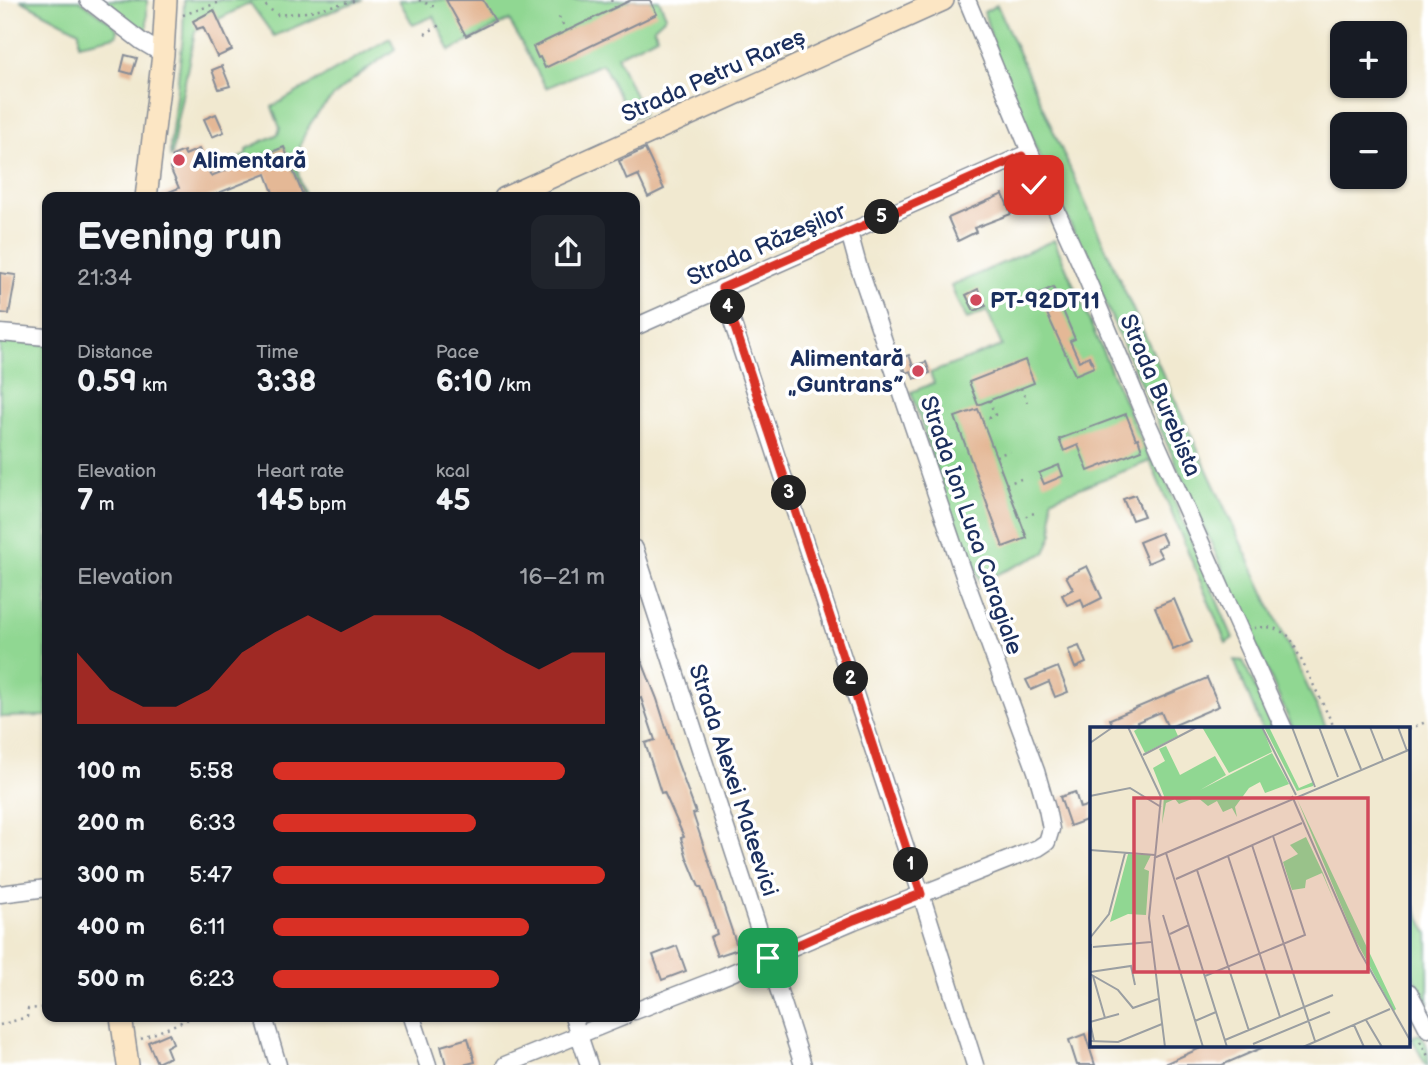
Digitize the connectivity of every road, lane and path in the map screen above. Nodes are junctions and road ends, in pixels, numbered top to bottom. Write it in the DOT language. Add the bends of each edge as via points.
graph roads {
  1 [pos="88,0"];
  2 [pos="226,0"];
  3 [pos="261,0"];
  4 [pos="357,0"];
  5 [pos="419,0"];
  6 [pos="611,0"];
  7 [pos="943,0"];
  8 [pos="967,0"];
  9 [pos="435,7"];
  10 [pos="173,8"];
  11 [pos="615,8"];
  12 [pos="559,17"];
  13 [pos="443,23"];
  14 [pos="566,31"];
  15 [pos="425,34"];
  16 [pos="163,54"];
  17 [pos="1030,152"];
  18 [pos="147,192"];
  19 [pos="518,192"];
  20 [pos="849,232"];
  21 [pos="722,288"];
  22 [pos="640,325"];
  23 [pos="0,333"];
  24 [pos="42,337"];
  25 [pos="1021,388"];
  26 [pos="989,400"];
  27 [pos="1027,402"];
  28 [pos="982,421"];
  29 [pos="1010,451"];
  30 [pos="996,456"];
  31 [pos="1021,479"];
  32 [pos="1006,484"];
  33 [pos="1034,513"];
  34 [pos="1019,519"];
  35 [pos="640,564"];
  36 [pos="1240,631"];
  37 [pos="1428,721"];
  38 [pos="1283,727"];
  39 [pos="1334,727"];
  40 [pos="1410,729"];
  41 [pos="42,889"];
  42 [pos="0,894"];
  43 [pos="921,894"];
  44 [pos="768,958"];
  45 [pos="1410,994"];
  46 [pos="42,1008"];
  47 [pos="640,1010"];
  48 [pos="122,1022"];
  49 [pos="184,1022"];
  50 [pos="265,1022"];
  51 [pos="414,1022"];
  52 [pos="575,1022"];
  53 [pos="611,1022"];
  54 [pos="0,1025"];
  55 [pos="1428,1029"];
  56 [pos="579,1035"];
  57 [pos="127,1055"];
  58 [pos="278,1065"];
  59 [pos="428,1065"];
  60 [pos="505,1065"];
  61 [pos="589,1065"];
  62 [pos="803,1065"];
  63 [pos="975,1065"];
  1 -- 16 [label="street"];
  2 -- 10 [label="path"];
  3 -- 4 [label="path" via="278,15"];
  5 -- 9 [label="path"];
  6 -- 11 [label="path"];
  7 -- 19 [label="main road, Strada Petru Rareș"];
  8 -- 17 [label="street, Strada Burebista"];
  10 -- 16 [label="main road"];
  12 -- 14 [label="path"];
  13 -- 15 [label="path"];
  16 -- 18 [label="main road"];
  17 -- 20 [label="street, Strada Răzeşilor"];
  17 -- 36 [label="street, Strada Burebista"];
  20 -- 21 [label="street, Strada Răzeşilor"];
  20 -- 43 [label="street, Strada Ion Luca Caragiale" via="959,560 1036,771 1051,833 1038,848"];
  21 -- 22 [label="street, Strada Răzeşilor"];
  21 -- 43 [label="street"];
  23 -- 24 [label="street"];
  25 -- 27 [label="path"];
  26 -- 28 [label="path" via="995,415"];
  29 -- 30 [label="path"];
  31 -- 32 [label="path"];
  33 -- 34 [label="path"];
  35 -- 44 [label="street, Strada Alexei Mateevici"];
  36 -- 38 [label="street, Strada Burebista"];
  36 -- 39 [label="path" via="1275,627 1290,637"];
  37 -- 40 [label="path"];
  41 -- 42 [label="street"];
  43 -- 44 [label="street"];
  43 -- 63 [label="street"];
  44 -- 47 [label="street"];
  44 -- 62 [label="street, Strada Alexei Mateevici"];
  45 -- 55 [label="street"];
  46 -- 54 [label="path" via="28,1009 27,1017"];
  48 -- 57 [label="main road"];
  49 -- 57 [label="path"];
  50 -- 58 [label="street"];
  51 -- 59 [label="street"];
  52 -- 56 [label="street"];
  53 -- 56 [label="street"];
  56 -- 60 [label="street"];
  56 -- 61 [label="street"];
}
